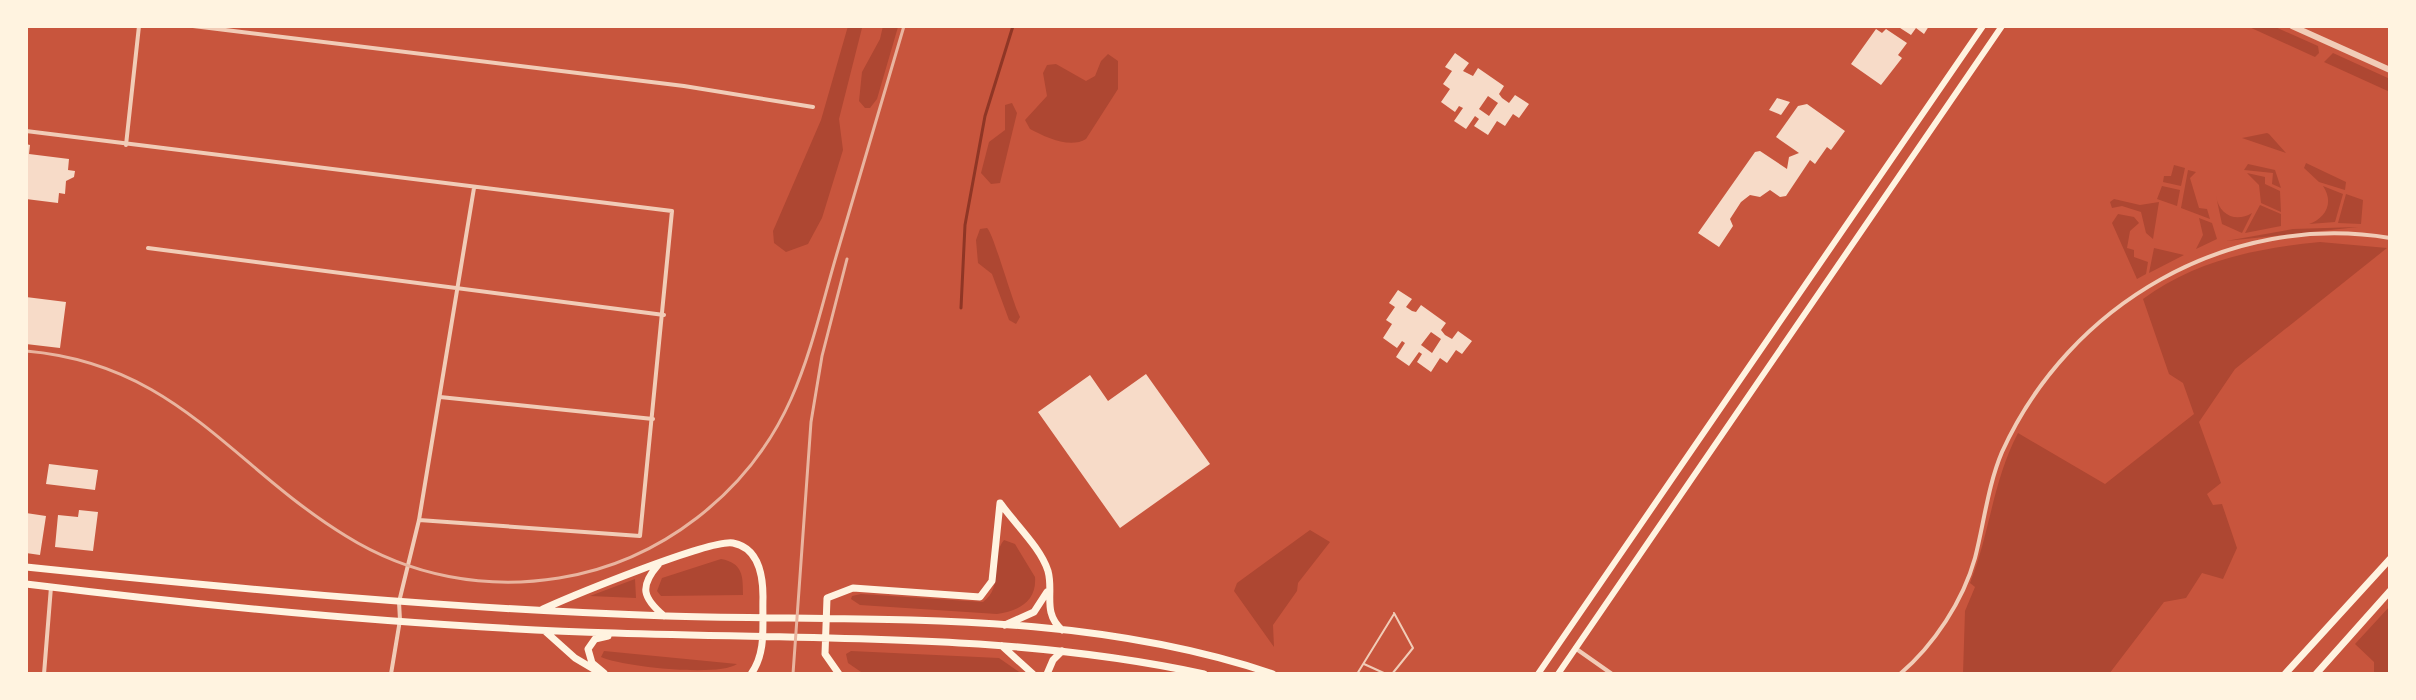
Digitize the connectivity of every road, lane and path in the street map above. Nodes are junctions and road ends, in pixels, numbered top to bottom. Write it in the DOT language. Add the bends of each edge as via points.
graph roads {
  1 [pos="139,26"];
  2 [pos="193,26"];
  3 [pos="1983,26"];
  4 [pos="2002,26"];
  5 [pos="2292,26"];
  6 [pos="2390,70"];
  7 [pos="813,107"];
  8 [pos="26,131"];
  9 [pos="126,145"];
  10 [pos="474,188"];
  11 [pos="2390,238"];
  12 [pos="148,248"];
  13 [pos="458,289"];
  14 [pos="664,315"];
  15 [pos="440,397"];
  16 [pos="653,419"];
  17 [pos="419,520"];
  18 [pos="2390,559"];
  19 [pos="660,564"];
  20 [pos="26,567"];
  21 [pos="26,584"];
  22 [pos="51,587"];
  23 [pos="1048,590"];
  24 [pos="2390,591"];
  25 [pos="399,602"];
  26 [pos="541,609"];
  27 [pos="664,616"];
  28 [pos="400,620"];
  29 [pos="1001,626"];
  30 [pos="544,630"];
  31 [pos="1062,630"];
  32 [pos="616,633"];
  33 [pos="1562,638"];
  34 [pos="1000,645"];
  35 [pos="1575,648"];
  36 [pos="1062,651"];
  37 [pos="1363,663"];
  38 [pos="44,674"];
  39 [pos="391,674"];
  40 [pos="604,674"];
  41 [pos="751,674"];
  42 [pos="839,674"];
  43 [pos="1033,674"];
  44 [pos="1047,674"];
  45 [pos="1204,674"];
  46 [pos="1273,674"];
  47 [pos="1357,674"];
  48 [pos="1386,674"];
  49 [pos="1392,674"];
  50 [pos="1538,674"];
  51 [pos="1558,674"];
  52 [pos="1612,674"];
  53 [pos="1900,674"];
  54 [pos="2285,674"];
  55 [pos="2316,674"];
  1 -- 9 [label="street"];
  2 -- 7 [label="street" via="684,86"];
  3 -- 33 [label="main road"];
  4 -- 35 [label="main road"];
  5 -- 6 [label="street"];
  8 -- 9 [label="street"];
  9 -- 10 [label="street"];
  10 -- 13 [label="street"];
  10 -- 14 [label="street" via="672,211"];
  11 -- 53 [label="street" via="2311,234 2225,250 2148,285 2099,322 2051,374 2012,435 1996,470 1966,584 1933,638"];
  12 -- 13 [label="street"];
  13 -- 14 [label="street"];
  13 -- 15 [label="street"];
  14 -- 16 [label="street"];
  15 -- 16 [label="street"];
  15 -- 17 [label="street"];
  16 -- 17 [label="street" via="638,537"];
  17 -- 25 [label="street"];
  18 -- 54 [label="main road"];
  19 -- 26 [label="main road"];
  19 -- 27 [label="main road" via="645,592 648,603"];
  19 -- 41 [label="main road" via="724,543 741,546 754,558 763,581 761,656"];
  20 -- 25 [label="main road"];
  21 -- 22 [label="main road"];
  22 -- 28 [label="main road"];
  22 -- 38 [label="street"];
  23 -- 29 [label="main road" via="1034,612"];
  23 -- 31 [label="main road" via="1051,615"];
  23 -- 42 [label="main road" via="1046,566 1000,503 992,581 980,597 853,588 827,598 825,654"];
  24 -- 55 [label="main road"];
  25 -- 26 [label="main road"];
  25 -- 28 [label="street"];
  26 -- 27 [label="main road"];
  27 -- 29 [label="main road"];
  28 -- 30 [label="main road"];
  28 -- 39 [label="street"];
  29 -- 31 [label="main road"];
  30 -- 32 [label="main road"];
  30 -- 40 [label="main road" via="575,658"];
  31 -- 46 [label="main road" via="1158,644"];
  32 -- 34 [label="main road"];
  32 -- 40 [label="main road" via="595,639 588,649 592,663"];
  33 -- 35 [label="main road"];
  33 -- 50 [label="main road"];
  34 -- 36 [label="main road"];
  34 -- 43 [label="main road"];
  35 -- 51 [label="main road"];
  35 -- 52 [label="street"];
  36 -- 44 [label="main road"];
  36 -- 45 [label="main road"];
  37 -- 47 [label="lane"];
  37 -- 48 [label="lane"];
  37 -- 49 [label="lane" via="1394,613 1413,648"];
}
